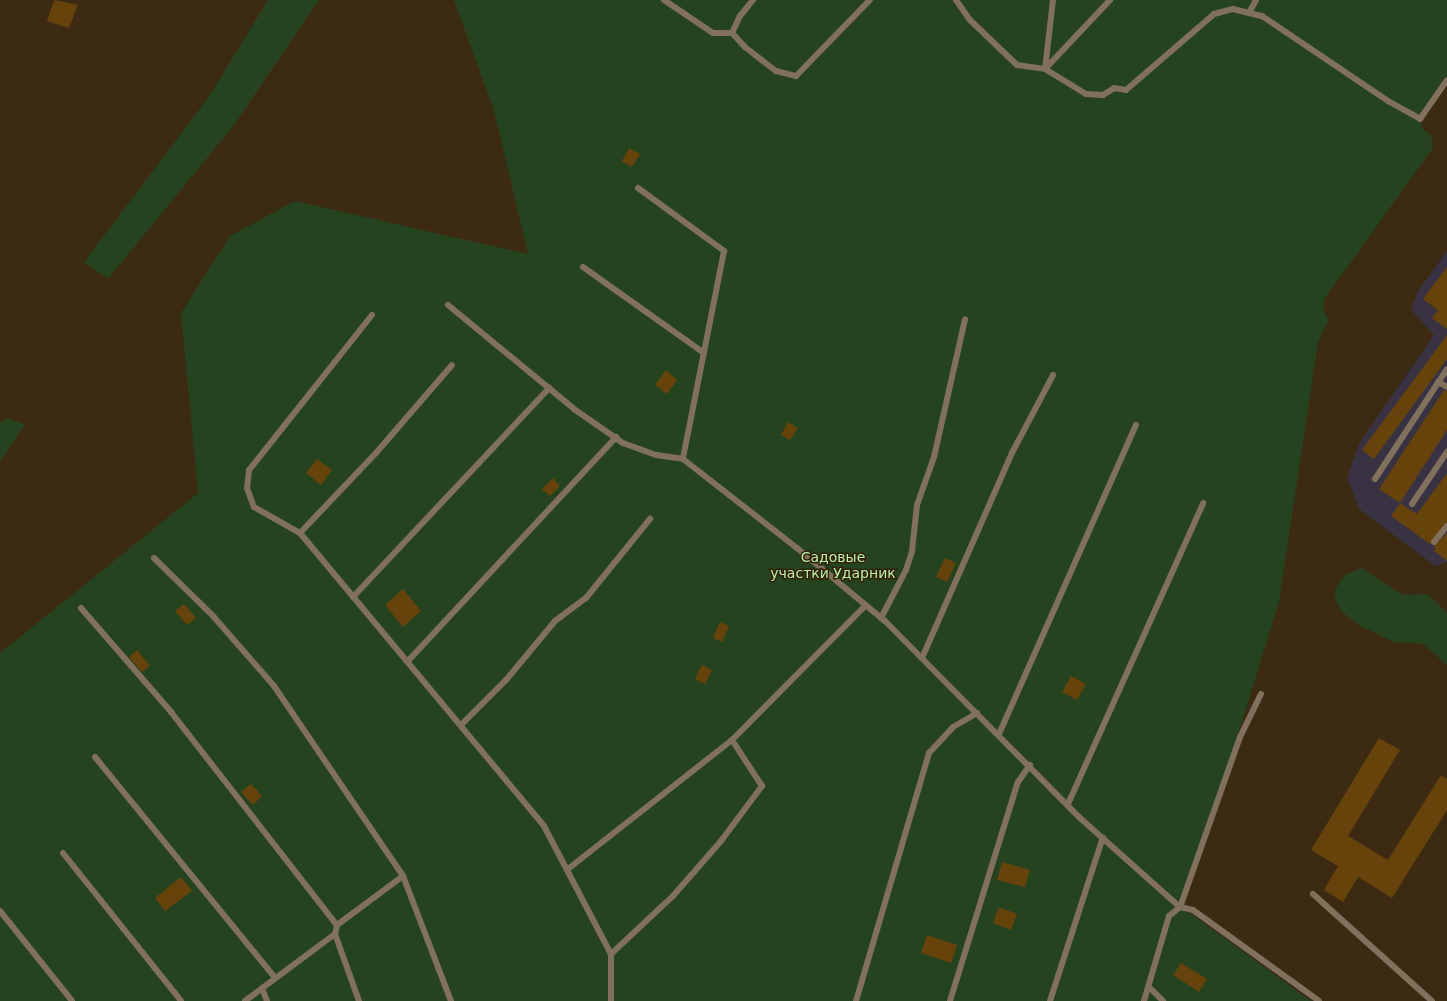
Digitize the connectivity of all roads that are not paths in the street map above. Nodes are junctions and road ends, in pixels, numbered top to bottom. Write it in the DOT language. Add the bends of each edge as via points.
graph roads {
  1 [pos="664,0"];
  2 [pos="753,0"];
  3 [pos="870,0"];
  4 [pos="956,0"];
  5 [pos="1054,0"];
  6 [pos="1110,0"];
  7 [pos="1256,0"];
  8 [pos="1250,11"];
  9 [pos="732,33"];
  10 [pos="1045,69"];
  11 [pos="1447,80"];
  12 [pos="638,188"];
  13 [pos="583,267"];
  14 [pos="448,305"];
  15 [pos="372,315"];
  16 [pos="965,319"];
  17 [pos="704,353"];
  18 [pos="452,365"];
  19 [pos="1447,370"];
  20 [pos="1053,375"];
  21 [pos="1438,382"];
  22 [pos="1447,387"];
  23 [pos="549,388"];
  24 [pos="1136,425"];
  25 [pos="616,437"];
  26 [pos="1447,452"];
  27 [pos="683,459"];
  28 [pos="1375,479"];
  29 [pos="1203,503"];
  30 [pos="1412,504"];
  31 [pos="650,519"];
  32 [pos="1447,526"];
  33 [pos="300,533"];
  34 [pos="1434,542"];
  35 [pos="154,558"];
  36 [pos="353,597"];
  37 [pos="866,605"];
  38 [pos="81,608"];
  39 [pos="881,618"];
  40 [pos="922,658"];
  41 [pos="408,661"];
  42 [pos="1261,694"];
  43 [pos="977,713"];
  44 [pos="461,725"];
  45 [pos="999,734"];
  46 [pos="732,740"];
  47 [pos="95,757"];
  48 [pos="1030,764"];
  49 [pos="1068,804"];
  50 [pos="1103,838"];
  51 [pos="63,853"];
  52 [pos="568,869"];
  53 [pos="403,876"];
  54 [pos="1313,894"];
  55 [pos="1180,907"];
  56 [pos="0,911"];
  57 [pos="337,925"];
  58 [pos="335,934"];
  59 [pos="610,954"];
  60 [pos="275,978"];
  61 [pos="1149,987"];
  62 [pos="262,988"];
  63 [pos="72,1001"];
  64 [pos="181,1001"];
  65 [pos="245,1001"];
  66 [pos="267,1001"];
  67 [pos="359,1001"];
  68 [pos="451,1001"];
  69 [pos="611,1001"];
  70 [pos="856,1001"];
  71 [pos="950,1001"];
  72 [pos="1050,1001"];
  73 [pos="1144,1001"];
  74 [pos="1163,1001"];
  75 [pos="1319,1001"];
  76 [pos="1432,1001"];
  1 -- 9 [label="lane" via="713,33"];
  2 -- 9 [label="lane"];
  3 -- 9 [label="lane" via="796,76 776,71 745,47"];
  4 -- 10 [label="lane" via="970,20 1018,65"];
  5 -- 10 [label="lane"];
  6 -- 10 [label="lane"];
  7 -- 8 [label="lane"];
  8 -- 10 [label="lane" via="1233,9 1214,14 1126,90 1114,88 1103,95 1086,94"];
  8 -- 11 [label="lane" via="1262,16 1420,119"];
  12 -- 17 [label="lane" via="724,251"];
  13 -- 17 [label="lane"];
  14 -- 23 [label="lane"];
  15 -- 33 [label="lane" via="249,470 247,488 254,507"];
  16 -- 39 [label="lane" via="934,457 917,505 912,551 906,570"];
  17 -- 27 [label="lane"];
  18 -- 33 [label="lane" via="376,452"];
  19 -- 21 [label="lane"];
  20 -- 40 [label="lane" via="1013,451"];
  21 -- 22 [label="lane"];
  21 -- 28 [label="lane"];
  23 -- 25 [label="lane"];
  23 -- 36 [label="lane"];
  24 -- 45 [label="lane"];
  25 -- 27 [label="lane" via="656,455"];
  25 -- 41 [label="lane"];
  26 -- 30 [label="lane"];
  27 -- 37 [label="lane"];
  29 -- 49 [label="lane"];
  31 -- 44 [label="lane" via="586,598 556,622 506,680"];
  32 -- 34 [label="lane"];
  33 -- 36 [label="lane"];
  35 -- 53 [label="lane" via="213,616 274,686"];
  36 -- 41 [label="lane"];
  37 -- 39 [label="lane"];
  37 -- 46 [label="lane"];
  38 -- 57 [label="lane" via="171,712"];
  39 -- 40 [label="lane"];
  40 -- 43 [label="lane"];
  41 -- 44 [label="lane"];
  42 -- 55 [label="lane" via="1240,737"];
  43 -- 45 [label="lane"];
  43 -- 70 [label="lane" via="953,728 930,753"];
  44 -- 52 [label="lane" via="544,826"];
  45 -- 48 [label="lane"];
  46 -- 52 [label="lane"];
  46 -- 59 [label="lane" via="762,786 721,841 673,896"];
  47 -- 60 [label="lane"];
  48 -- 49 [label="lane"];
  48 -- 71 [label="lane" via="1018,782"];
  49 -- 50 [label="lane"];
  50 -- 55 [label="lane"];
  50 -- 72 [label="lane"];
  51 -- 64 [label="lane"];
  52 -- 59 [label="lane"];
  53 -- 57 [label="lane"];
  53 -- 68 [label="lane"];
  54 -- 76 [label="lane"];
  55 -- 61 [label="lane" via="1169,916"];
  55 -- 75 [label="lane" via="1193,910"];
  56 -- 63 [label="lane"];
  57 -- 58 [label="lane"];
  58 -- 60 [label="lane"];
  58 -- 67 [label="lane"];
  59 -- 69 [label="lane"];
  60 -- 62 [label="lane"];
  61 -- 73 [label="lane"];
  61 -- 74 [label="lane"];
  62 -- 65 [label="lane"];
  62 -- 66 [label="lane"];
}
